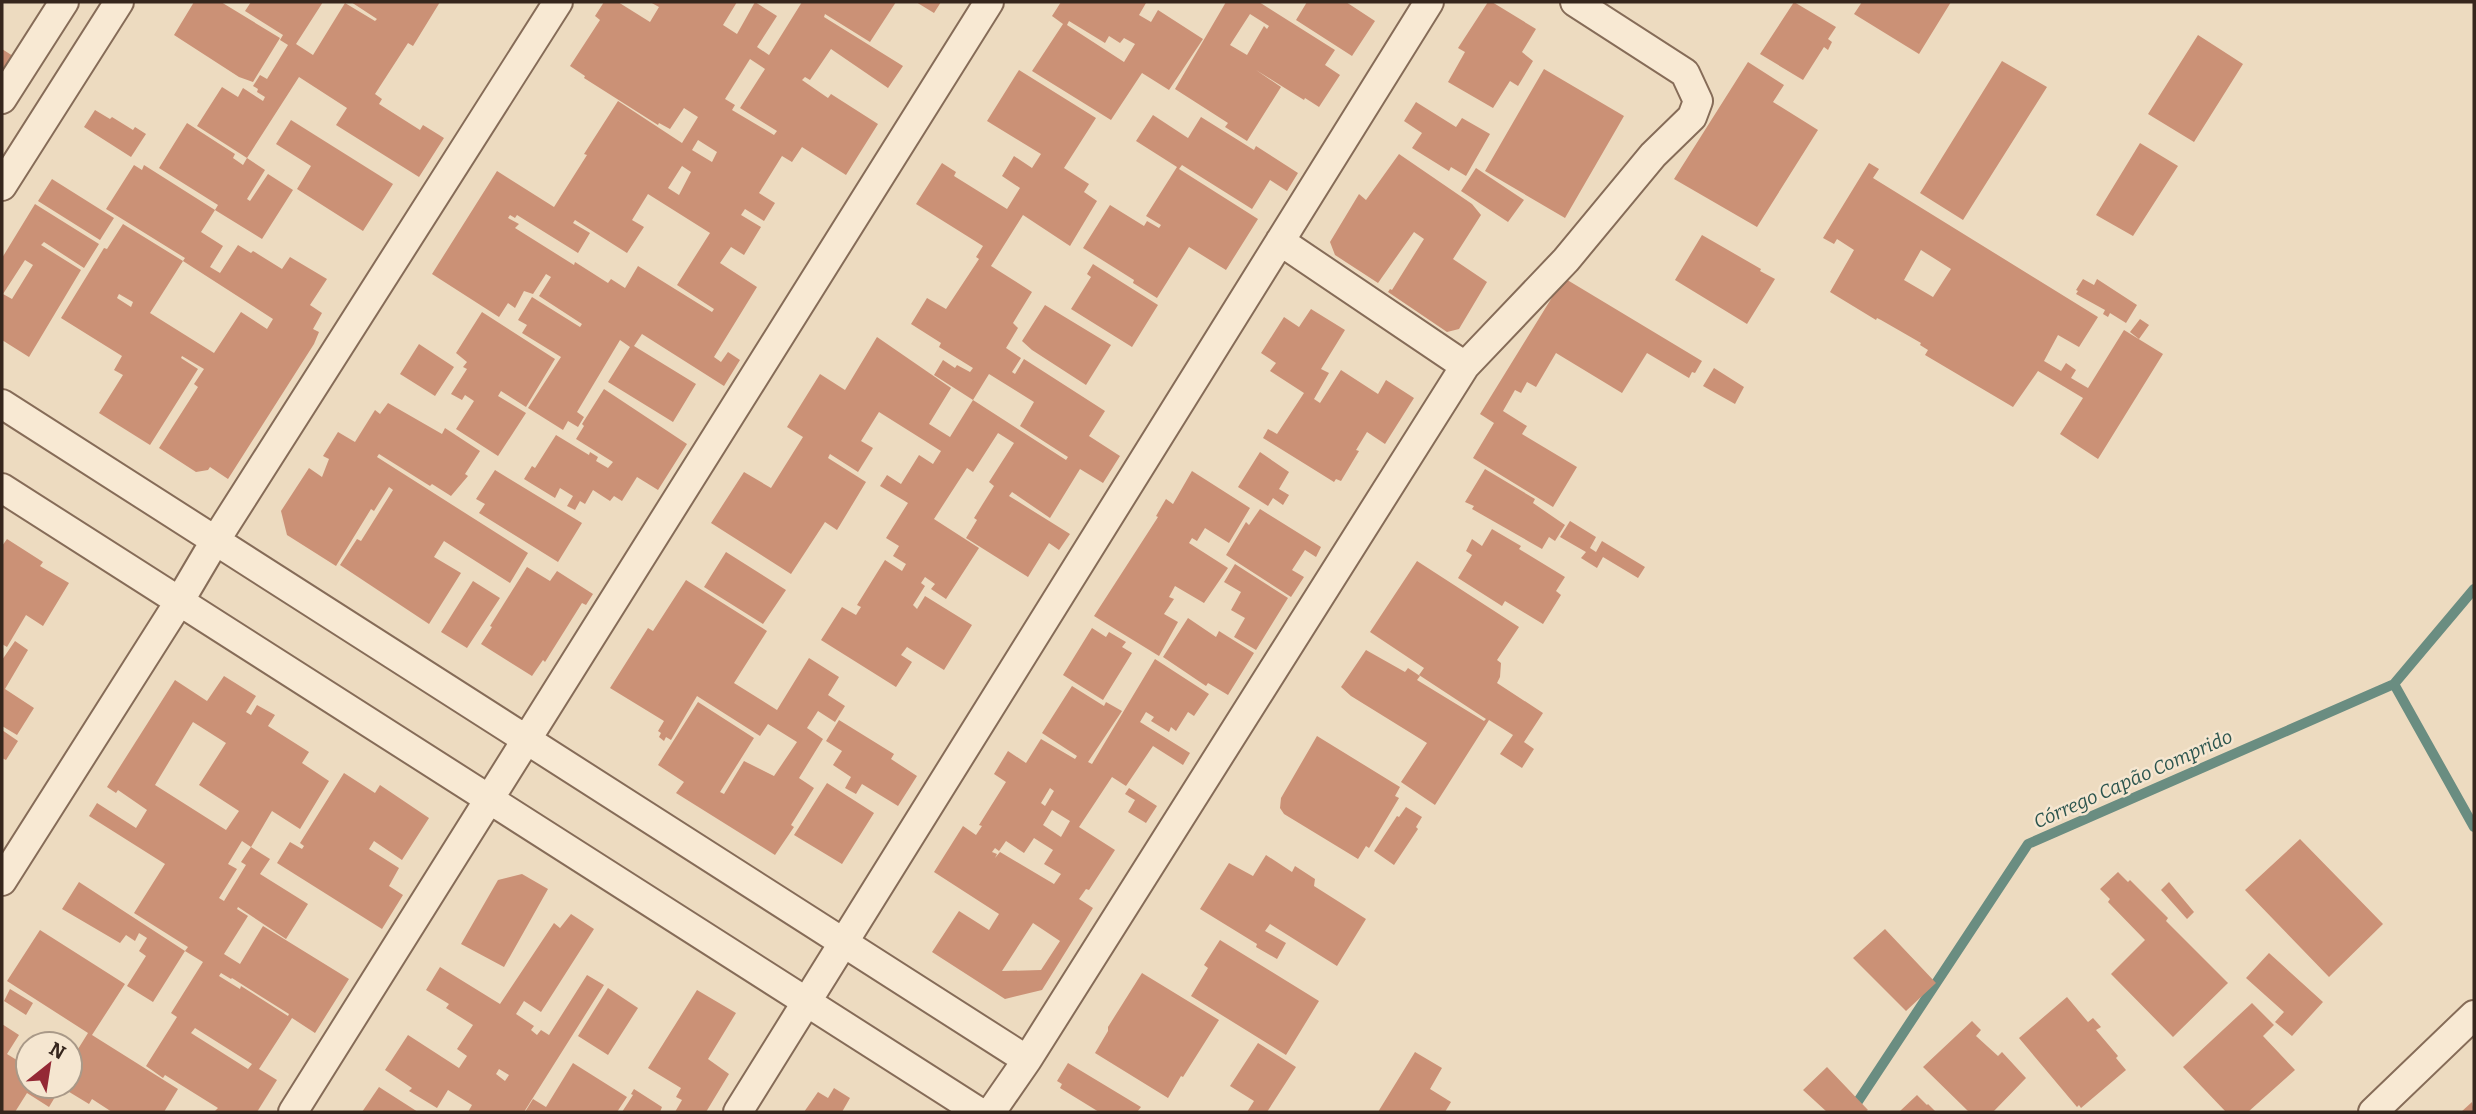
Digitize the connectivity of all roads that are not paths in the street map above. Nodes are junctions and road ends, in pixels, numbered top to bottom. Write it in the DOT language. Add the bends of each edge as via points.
graph roads {
  1 [pos="64,2"];
  2 [pos="119,2"];
  3 [pos="558,2"];
  4 [pos="989,2"];
  5 [pos="1429,2"];
  6 [pos="1575,2"];
  7 [pos="2,99"];
  8 [pos="2,186"];
  9 [pos="1280,241"];
  10 [pos="1465,366"];
  11 [pos="2,404"];
  12 [pos="2,488"];
  13 [pos="215,541"];
  14 [pos="179,602"];
  15 [pos="525,739"];
  16 [pos="488,799"];
  17 [pos="2,881"];
  18 [pos="844,943"];
  19 [pos="807,1002"];
  20 [pos="2474,1015"];
  21 [pos="1027,1060"];
  22 [pos="293,1112"];
  23 [pos="738,1112"];
  24 [pos="979,1112"];
  25 [pos="991,1112"];
  26 [pos="2372,1112"];
  1 -- 7 [label="street"];
  2 -- 8 [label="street"];
  3 -- 13 [label="street"];
  4 -- 15 [label="street"];
  5 -- 9 [label="street"];
  6 -- 10 [label="street" via="1685,73 1698,102 1692,117 1653,155 1566,260"];
  9 -- 10 [label="street"];
  9 -- 18 [label="street"];
  10 -- 21 [label="street"];
  11 -- 13 [label="street"];
  12 -- 14 [label="street"];
  13 -- 14 [label="street"];
  13 -- 15 [label="street"];
  14 -- 16 [label="street"];
  14 -- 17 [label="street"];
  15 -- 16 [label="street"];
  15 -- 18 [label="street"];
  16 -- 19 [label="street"];
  16 -- 22 [label="street"];
  18 -- 19 [label="street"];
  18 -- 21 [label="street"];
  19 -- 23 [label="street"];
  19 -- 24 [label="street"];
  20 -- 26 [label="street"];
  21 -- 25 [label="street"];
}
